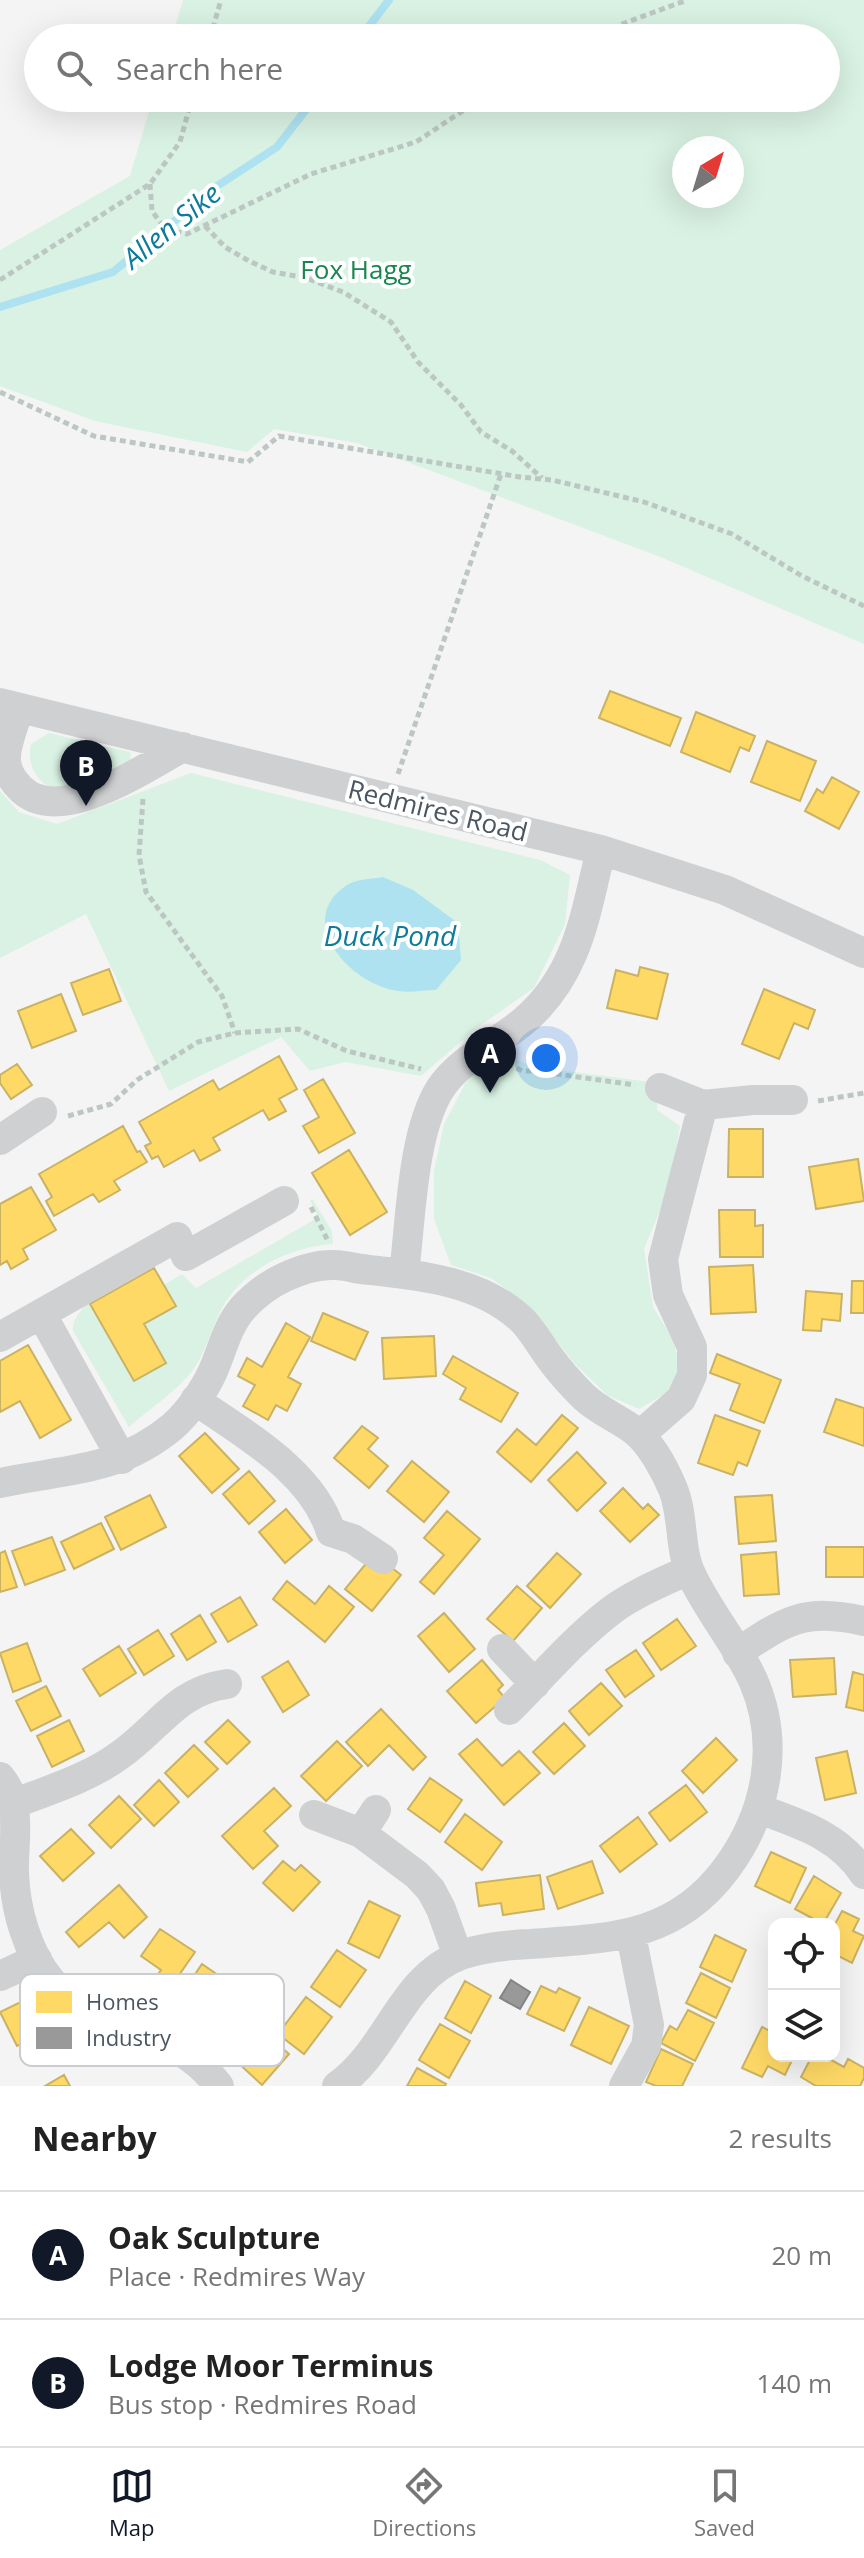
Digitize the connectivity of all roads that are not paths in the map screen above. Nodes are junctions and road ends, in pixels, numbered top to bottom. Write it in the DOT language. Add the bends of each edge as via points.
graph roads {
  1 [pos="9,705"];
  2 [pos="171,754"];
  3 [pos="601,850"];
  4 [pos="864,953"];
  5 [pos="660,1088"];
  6 [pos="793,1100"];
  7 [pos="703,1105"];
  8 [pos="42,1112"];
  9 [pos="0,1140"];
  10 [pos="284,1201"];
  11 [pos="404,1273"];
  12 [pos="42,1315"];
  13 [pos="0,1337"];
  14 [pos="195,1400"];
  15 [pos="640,1435"];
  16 [pos="122,1459"];
  17 [pos="0,1483"];
  18 [pos="383,1559"];
  19 [pos="688,1570"];
  20 [pos="864,1621"];
  21 [pos="502,1649"];
  22 [pos="737,1653"];
  23 [pos="227,1684"];
  24 [pos="535,1684"];
  25 [pos="509,1710"];
  26 [pos="0,1777"];
  27 [pos="13,1804"];
  28 [pos="759,1809"];
  29 [pos="314,1815"];
  30 [pos="864,1874"];
  31 [pos="631,1935"];
  32 [pos="458,1956"];
  33 [pos="37,1959"];
  34 [pos="46,1974"];
  35 [pos="0,1976"];
  36 [pos="202,2066"];
  37 [pos="219,2086"];
  38 [pos="337,2086"];
  39 [pos="624,2086"];
  1 -- 2 [label="street, Redmires Road"];
  1 -- 2 [label="street" via="5,758 11,779 28,797 51,803 75,801"];
  2 -- 3 [label="street, Redmires Road" via="390,798"];
  3 -- 4 [label="street, Redmires Road" via="725,890"];
  3 -- 11 [label="street" via="570,964 551,994 442,1086 428,1112 420,1136"];
  5 -- 7 [label="street"];
  6 -- 7 [label="street"];
  7 -- 15 [label="street" via="663,1259 668,1295 692,1347 692,1375 681,1399"];
  8 -- 9 [label="street"];
  10 -- 12 [label="street" via="186,1256 177,1237"];
  11 -- 14 [label="street" via="333,1264 301,1269 274,1283 241,1309"];
  11 -- 15 [label="street" via="457,1284 505,1307 525,1323 589,1401"];
  12 -- 13 [label="street"];
  12 -- 16 [label="street"];
  14 -- 16 [label="street" via="175,1424"];
  14 -- 18 [label="street" via="297,1477 331,1532"];
  15 -- 19 [label="street" via="674,1490"];
  16 -- 17 [label="street"];
  19 -- 22 [label="street"];
  19 -- 24 [label="street" via="613,1609"];
  20 -- 22 [label="street" via="810,1615 778,1626"];
  21 -- 24 [label="street"];
  22 -- 28 [label="street" via="767,1724 767,1778"];
  23 -- 27 [label="street" via="187,1697 121,1755 93,1772"];
  24 -- 25 [label="street"];
  26 -- 27 [label="street"];
  27 -- 33 [label="street" via="18,1903"];
  28 -- 30 [label="street" via="820,1832"];
  28 -- 31 [label="street" via="725,1871 702,1896 673,1917"];
  29 -- 32 [label="street" via="369,1821 431,1890"];
  31 -- 32 [label="street" via="490,1947"];
  31 -- 39 [label="street" via="649,2025 646,2046"];
  32 -- 38 [label="street" via="417,1986 371,2054"];
  33 -- 34 [label="street"];
  33 -- 35 [label="street"];
  36 -- 37 [label="street"];
}
